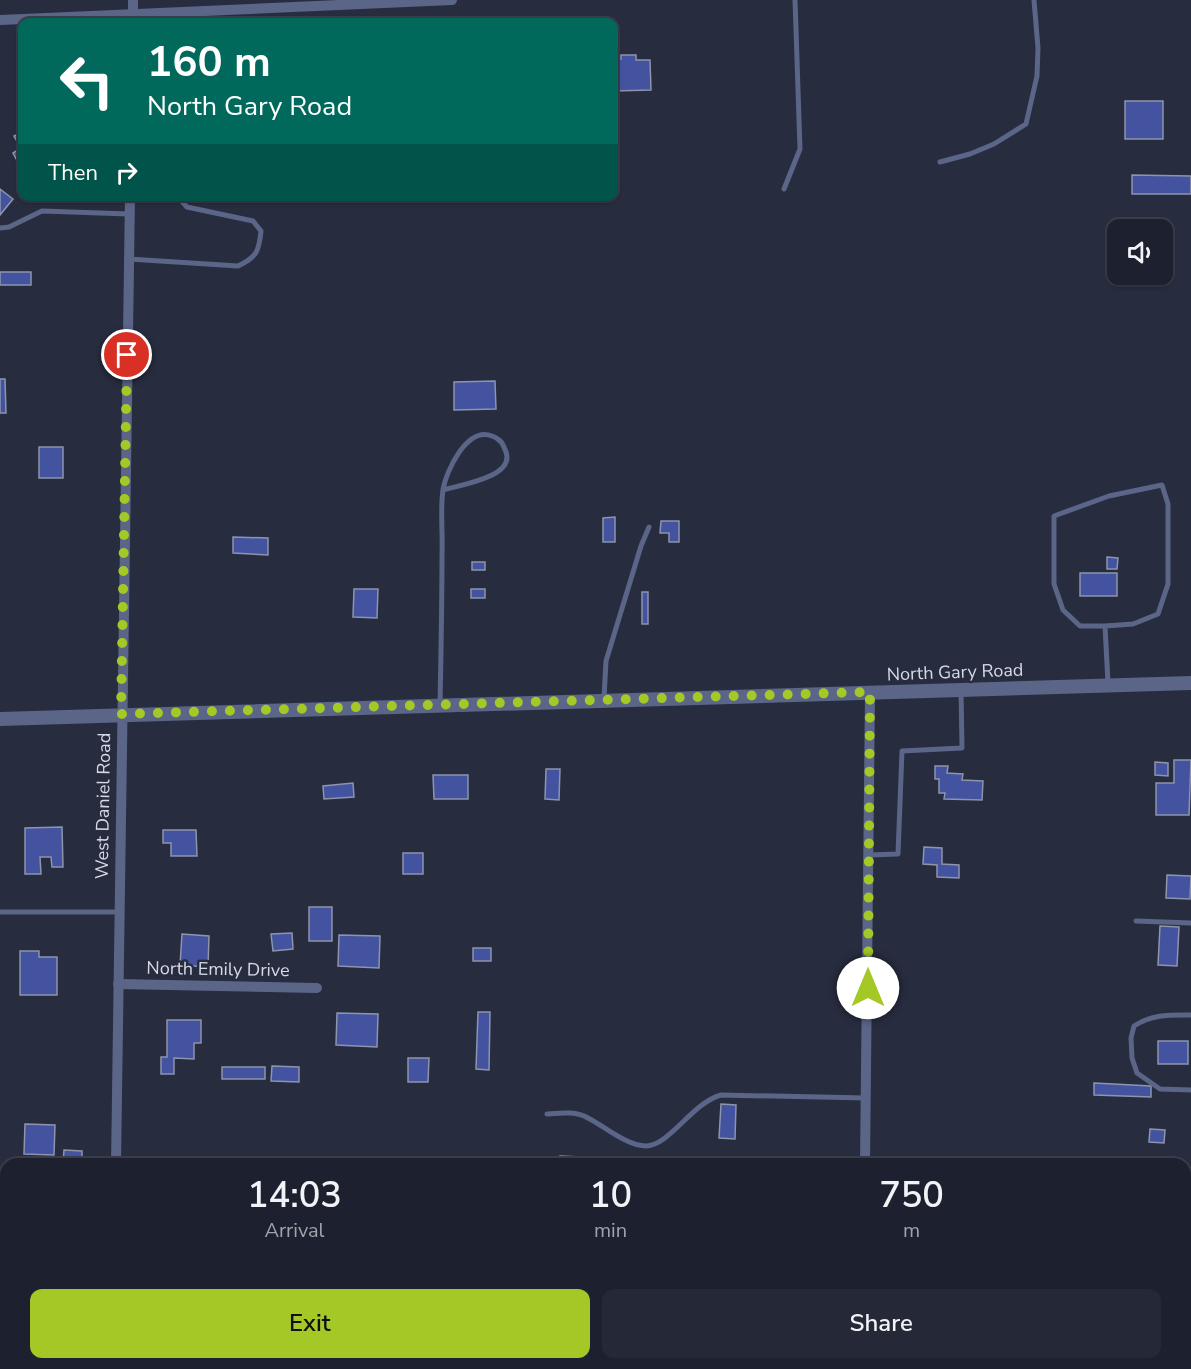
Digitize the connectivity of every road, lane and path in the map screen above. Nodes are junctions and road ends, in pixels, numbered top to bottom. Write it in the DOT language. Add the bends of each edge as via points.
graph roads {
  1 [pos="133,0"];
  2 [pos="452,0"];
  3 [pos="795,0"];
  4 [pos="1034,0"];
  5 [pos="202,17"];
  6 [pos="133,18"];
  7 [pos="0,20"];
  8 [pos="18,20"];
  9 [pos="940,162"];
  10 [pos="784,189"];
  11 [pos="130,201"];
  12 [pos="182,201"];
  13 [pos="129,213"];
  14 [pos="0,228"];
  15 [pos="129,259"];
  16 [pos="443,490"];
  17 [pos="649,527"];
  18 [pos="1105,626"];
  19 [pos="1191,682"];
  20 [pos="1108,685"];
  21 [pos="961,690"];
  22 [pos="870,692"];
  23 [pos="604,700"];
  24 [pos="441,705"];
  25 [pos="121,714"];
  26 [pos="0,719"];
  27 [pos="868,855"];
  28 [pos="0,912"];
  29 [pos="119,912"];
  30 [pos="1136,921"];
  31 [pos="1191,923"];
  32 [pos="118,984"];
  33 [pos="317,988"];
  34 [pos="1191,1015"];
  35 [pos="1191,1089"];
  36 [pos="866,1098"];
  37 [pos="547,1114"];
  38 [pos="116,1158"];
  39 [pos="865,1158"];
  1 -- 6 [label="street"];
  2 -- 5 [label="street"];
  3 -- 10 [label="lane" via="800,149"];
  4 -- 9 [label="lane" via="1037,76 1026,124 994,144"];
  5 -- 6 [label="street"];
  7 -- 8 [label="street"];
  11 -- 13 [label="street, West Daniel Road"];
  12 -- 15 [label="lane" via="188,207 253,221 261,231 252,259 238,266"];
  13 -- 14 [label="lane" via="42,212"];
  13 -- 15 [label="street, West Daniel Road"];
  15 -- 25 [label="street, West Daniel Road"];
  16 -- 16 [label="lane" via="458,453 470,441 482,434 502,441 508,457 497,473"];
  16 -- 24 [label="lane"];
  17 -- 23 [label="lane" via="606,661"];
  18 -- 18 [label="lane" via="1133,624 1158,614 1168,584 1168,504 1162,485 1109,496 1054,516 1054,584 1063,610 1080,626"];
  18 -- 20 [label="lane"];
  19 -- 20 [label="street, North Gary Road"];
  20 -- 21 [label="street, North Gary Road"];
  21 -- 22 [label="street, North Gary Road"];
  21 -- 27 [label="lane" via="962,748 902,751 898,854"];
  22 -- 23 [label="street, North Gary Road"];
  22 -- 27 [label="street"];
  23 -- 24 [label="street, North Gary Road"];
  24 -- 25 [label="street, North Gary Road"];
  25 -- 26 [label="street, North Gary Road"];
  25 -- 29 [label="street, West Daniel Road"];
  27 -- 36 [label="street"];
  28 -- 29 [label="lane"];
  29 -- 32 [label="street, West Daniel Road"];
  30 -- 31 [label="lane"];
  32 -- 33 [label="street, North Emily Drive"];
  32 -- 38 [label="street, West Daniel Road"];
  34 -- 35 [label="lane" via="1144,1019 1134,1026 1131,1038 1137,1073 1160,1089"];
  36 -- 37 [label="lane" via="721,1095 696,1108 660,1142 645,1146 610,1132 587,1117"];
  36 -- 39 [label="street"];
}
